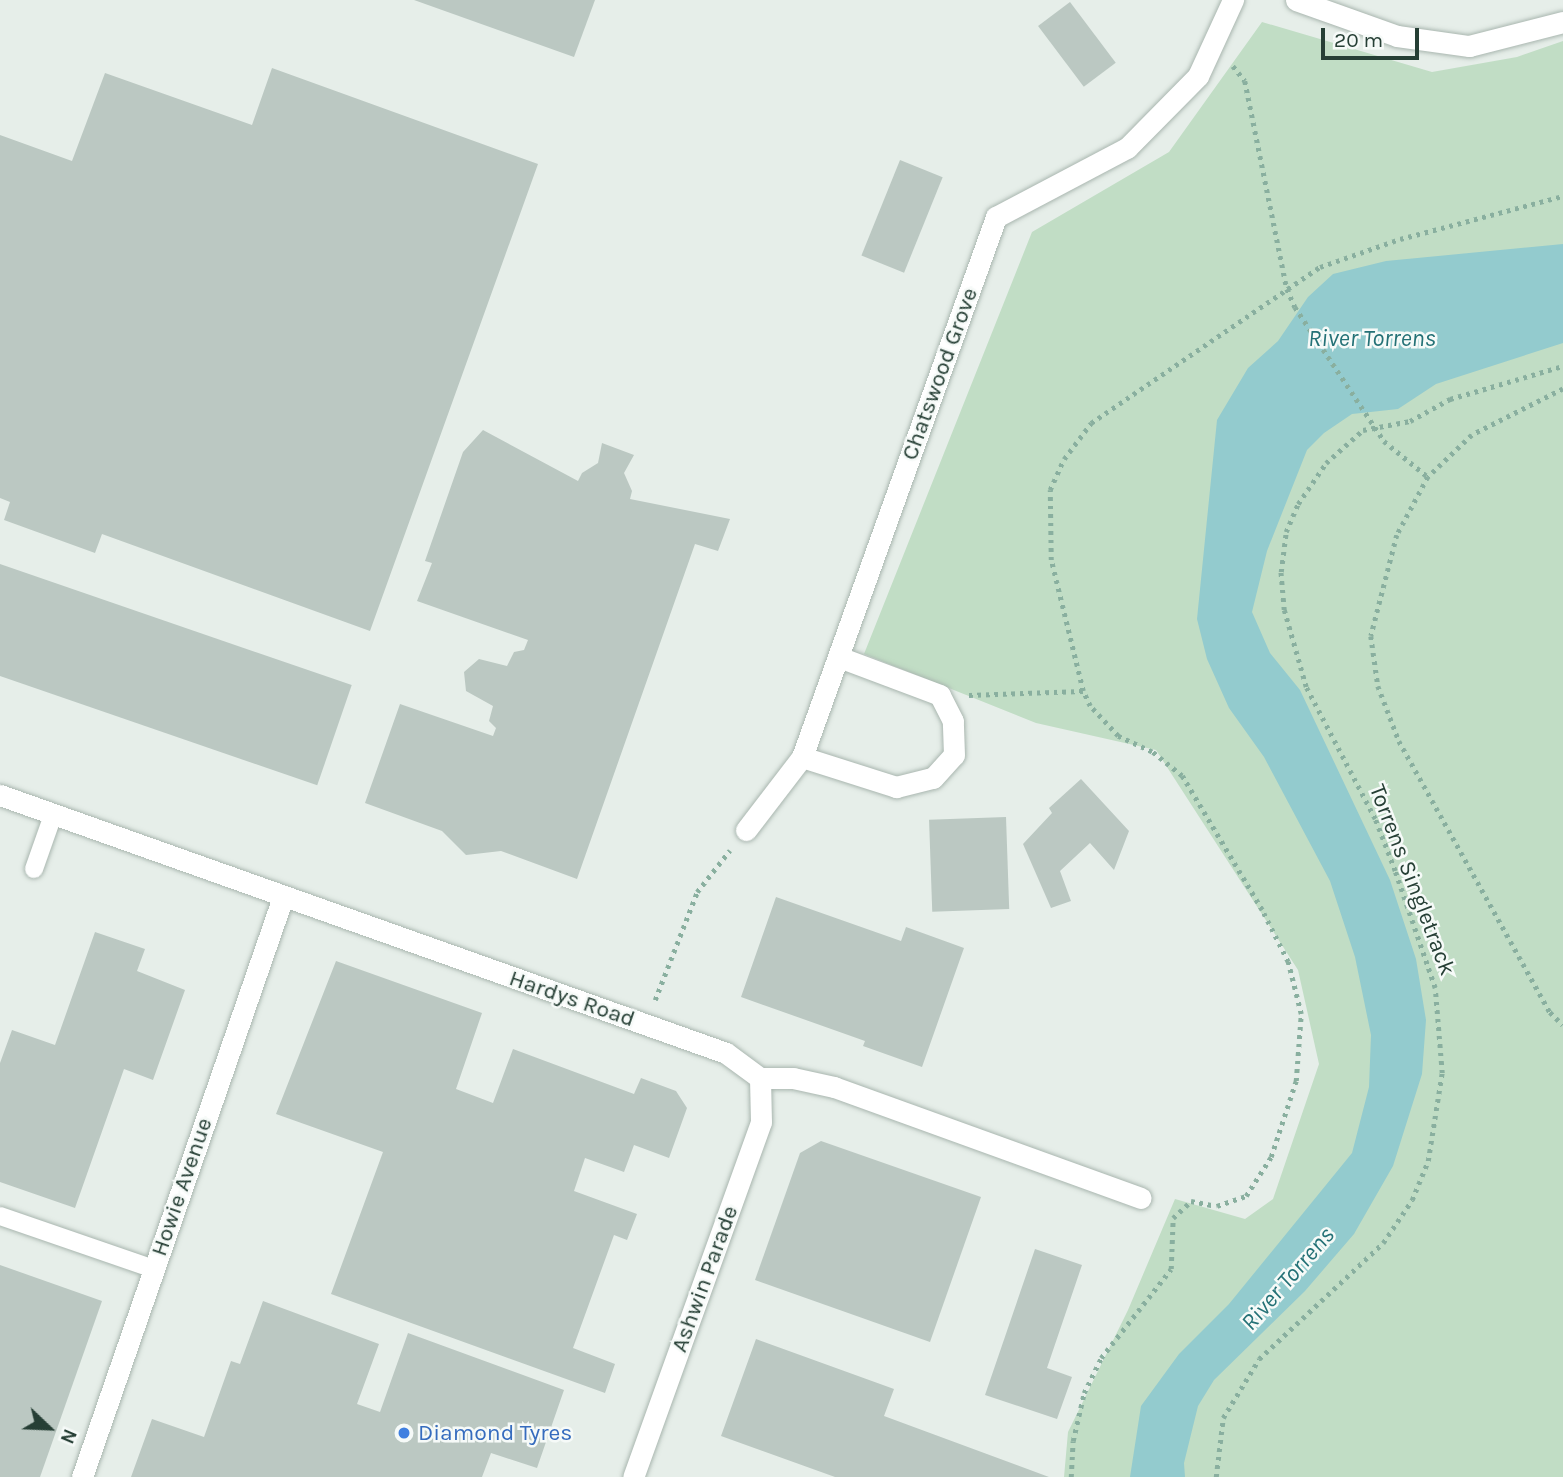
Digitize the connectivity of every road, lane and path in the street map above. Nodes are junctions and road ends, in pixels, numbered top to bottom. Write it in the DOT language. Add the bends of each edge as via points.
graph roads {
  1 [pos="1233,0"];
  2 [pos="1296,0"];
  3 [pos="1563,22"];
  4 [pos="1213,42"];
  5 [pos="1563,197"];
  6 [pos="1287,289"];
  7 [pos="1563,366"];
  8 [pos="1563,390"];
  9 [pos="1428,477"];
  10 [pos="839,657"];
  11 [pos="1083,691"];
  12 [pos="940,695"];
  13 [pos="802,757"];
  14 [pos="0,795"];
  15 [pos="53,815"];
  16 [pos="746,830"];
  17 [pos="34,869"];
  18 [pos="283,897"];
  19 [pos="646,1025"];
  20 [pos="1563,1025"];
  21 [pos="760,1078"];
  22 [pos="1140,1198"];
  23 [pos="0,1216"];
  24 [pos="154,1269"];
  25 [pos="82,1477"];
  26 [pos="633,1477"];
  27 [pos="1071,1477"];
  28 [pos="1216,1477"];
  1 -- 4 [label="street, Chatswood Grove"];
  2 -- 3 [label="street" via="1397,36 1469,46"];
  4 -- 6 [label="path" via="1245,81"];
  4 -- 10 [label="street, Chatswood Grove" via="1198,76 1127,148 996,217"];
  5 -- 6 [label="path" via="1400,239 1320,267"];
  6 -- 9 [label="path, bridge" via="1384,441"];
  6 -- 11 [label="path" via="1091,423 1064,459 1050,490 1051,560"];
  7 -- 28 [label="path, Torrens Singletrack" via="1450,398 1410,421 1363,430 1325,463 1297,504 1286,532 1281,572 1284,610 1306,687 1375,819 1399,882 1435,988 1442,1073 1428,1161 1412,1200 1382,1243 1259,1359 1223,1418"];
  8 -- 9 [label="path" via="1472,435"];
  9 -- 20 [label="path" via="1397,535 1381,587 1371,636 1378,686 1399,741 1549,1012"];
  10 -- 12 [label="street"];
  10 -- 13 [label="street, Chatswood Grove"];
  11 -- 12 [label="path"];
  11 -- 27 [label="path" via="1090,706 1118,736 1152,752 1181,776 1262,910 1288,962 1301,1014 1296,1081 1271,1157 1246,1196 1217,1206 1191,1201 1172,1218 1171,1269 1101,1358 1084,1393 1073,1441"];
  12 -- 13 [label="street" via="953,721 954,755 933,778 896,787"];
  13 -- 16 [label="street, Chatswood Grove"];
  14 -- 15 [label="street, Hardys Road"];
  15 -- 17 [label="lane"];
  15 -- 18 [label="street, Hardys Road"];
  16 -- 19 [label="path" via="697,892"];
  18 -- 19 [label="street, Hardys Road"];
  18 -- 24 [label="street, Howie Avenue"];
  19 -- 21 [label="street, Hardys Road" via="726,1054 745,1063"];
  21 -- 22 [label="street" via="793,1078 834,1087"];
  21 -- 26 [label="street, Ashwin Parade" via="761,1122"];
  23 -- 24 [label="lane"];
  24 -- 25 [label="street, Howie Avenue"];
}
